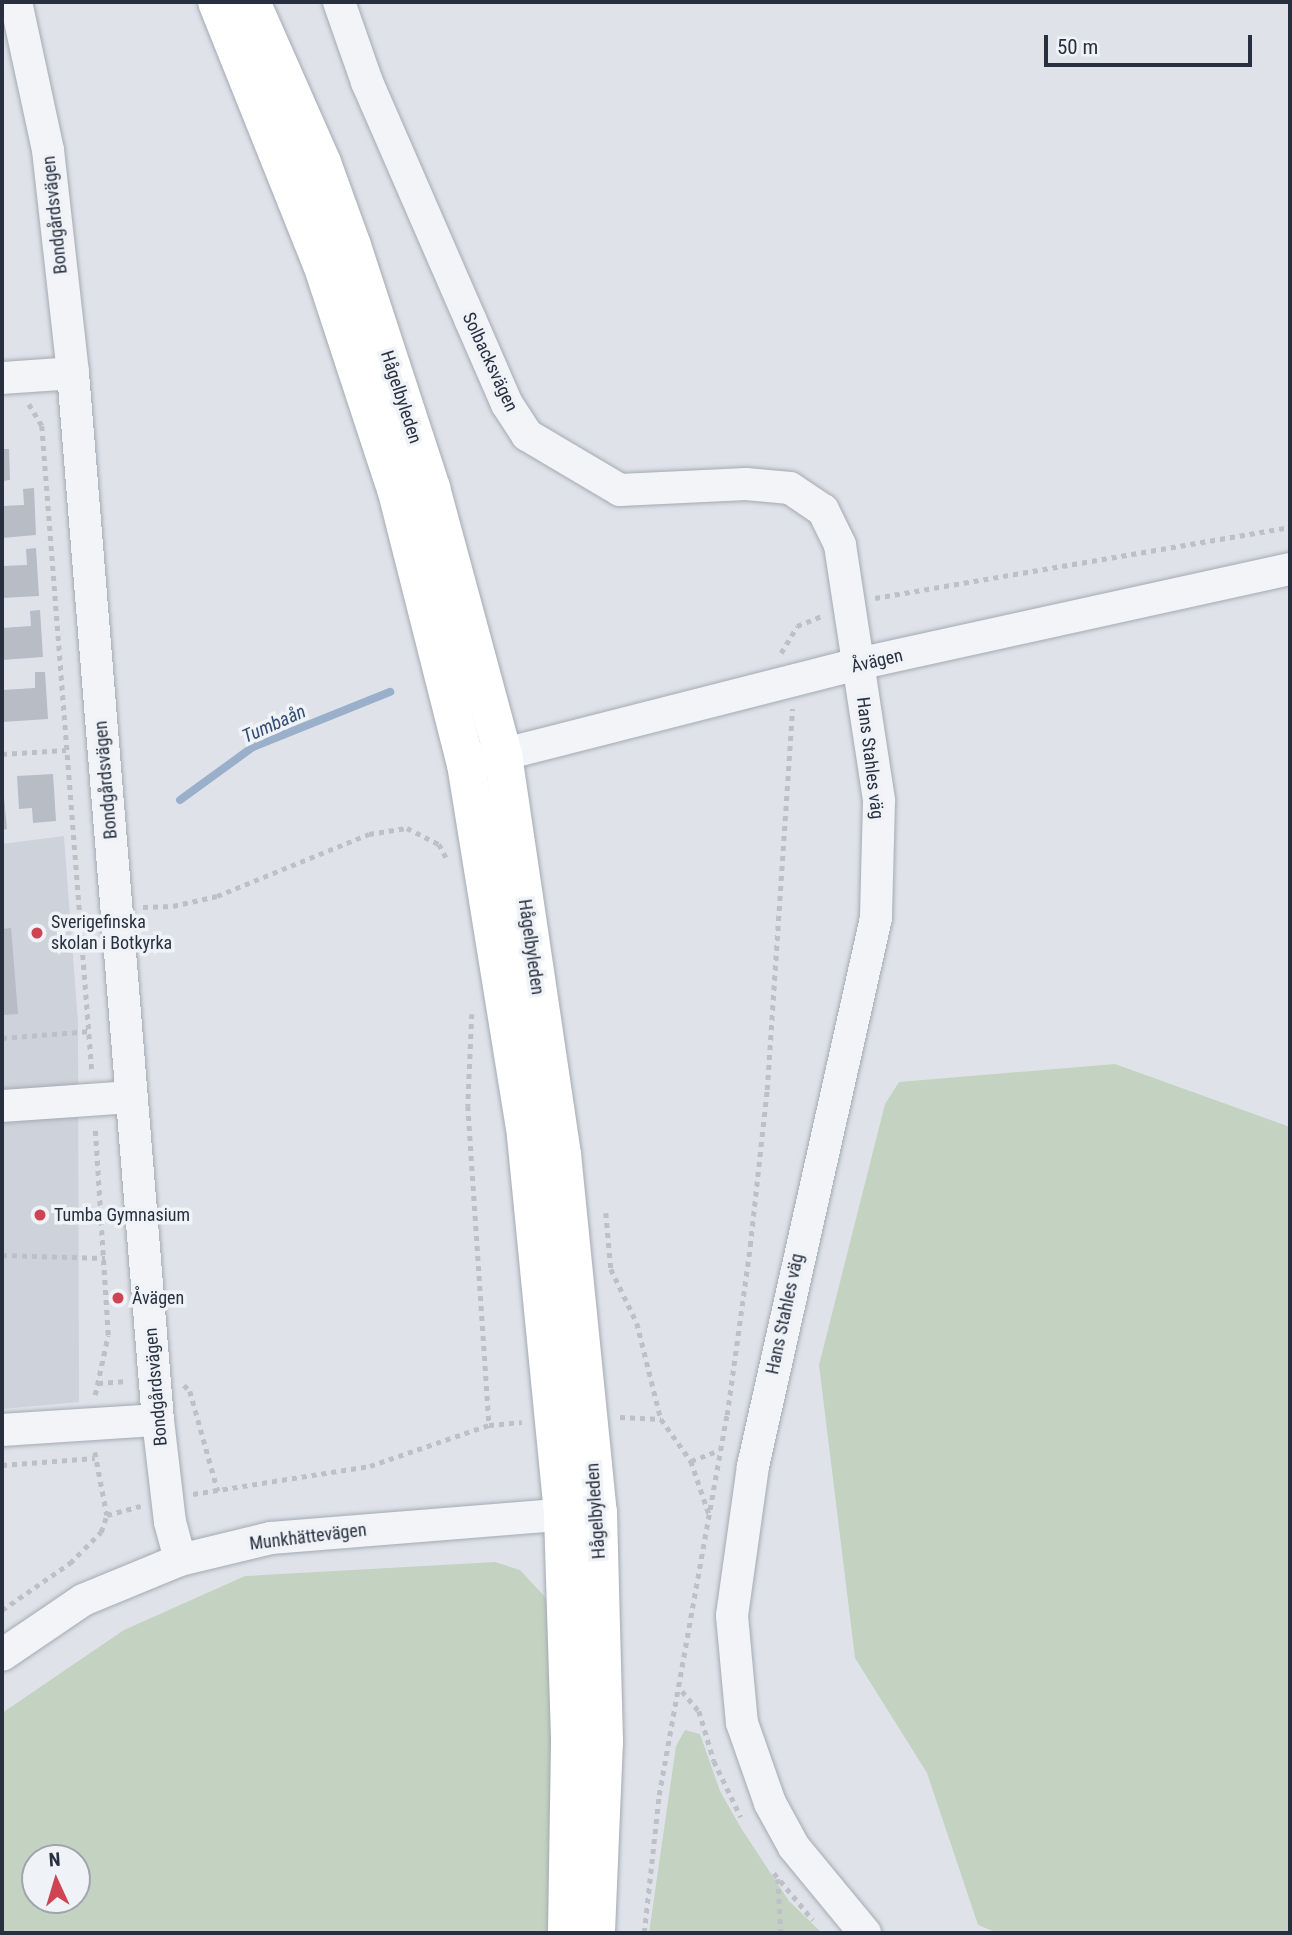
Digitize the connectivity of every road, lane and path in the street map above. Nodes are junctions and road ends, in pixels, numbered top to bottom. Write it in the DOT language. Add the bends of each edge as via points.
graph roads {
  1 [pos="16,2"];
  2 [pos="217,2"];
  3 [pos="251,2"];
  4 [pos="339,2"];
  5 [pos="73,373"];
  6 [pos="15,377"];
  7 [pos="1290,527"];
  8 [pos="1290,569"];
  9 [pos="847,603"];
  10 [pos="858,664"];
  11 [pos="786,685"];
  12 [pos="66,750"];
  13 [pos="2,754"];
  14 [pos="503,755"];
  15 [pos="466,764"];
  16 [pos="450,867"];
  17 [pos="117,908"];
  18 [pos="78,911"];
  19 [pos="474,1001"];
  20 [pos="91,1031"];
  21 [pos="2,1038"];
  22 [pos="93,1097"];
  23 [pos="130,1097"];
  24 [pos="2,1106"];
  25 [pos="606,1213"];
  26 [pos="2,1255"];
  27 [pos="105,1258"];
  28 [pos="178,1379"];
  29 [pos="612,1416"];
  30 [pos="661,1419"];
  31 [pos="158,1420"];
  32 [pos="530,1421"];
  33 [pos="93,1422"];
  34 [pos="489,1425"];
  35 [pos="2,1430"];
  36 [pos="95,1458"];
  37 [pos="2,1465"];
  38 [pos="218,1491"];
  39 [pos="167,1498"];
  40 [pos="581,1513"];
  41 [pos="107,1515"];
  42 [pos="710,1515"];
  43 [pos="180,1560"];
  44 [pos="2,1610"];
  45 [pos="2,1655"];
  46 [pos="778,1879"];
  47 [pos="567,1933"];
  48 [pos="596,1933"];
  49 [pos="644,1933"];
  50 [pos="781,1933"];
  51 [pos="865,1933"];
  1 -- 5 [label="street, Bondgårdsvägen" via="48,149"];
  2 -- 15 [label="main road, Hågelbyleden" via="289,176 397,492"];
  3 -- 14 [label="main road, Hågelbyleden" via="352,246 431,488"];
  4 -- 9 [label="street, Solbacksvägen" via="367,82 464,307 507,404 527,435 620,490 746,484 790,488 823,510 840,545"];
  5 -- 6 [label="street"];
  5 -- 17 [label="street, Bondgårdsvägen"];
  6 -- 12 [label="path" via="42,426"];
  7 -- 9 [label="path"];
  8 -- 10 [label="street, Åvägen"];
  9 -- 10 [label="street, Solbacksvägen"];
  9 -- 11 [label="path" via="838,615 810,617 786,640 779,657"];
  10 -- 11 [label="street, Åvägen"];
  10 -- 51 [label="street, Hans Stahles väg" via="879,801 876,918 753,1465 732,1616 742,1723 770,1803 794,1847"];
  11 -- 14 [label="street, Åvägen"];
  11 -- 42 [label="path" via="792,724 767,1090 750,1246"];
  12 -- 13 [label="path"];
  12 -- 18 [label="path"];
  14 -- 15 [label="street, Åvägen"];
  14 -- 40 [label="main road, Hågelbyleden" via="562,1154"];
  15 -- 40 [label="main road, Hågelbyleden"];
  16 -- 17 [label="path" via="439,844 407,828 369,834 217,896 173,906"];
  17 -- 18 [label="path"];
  17 -- 23 [label="street, Bondgårdsvägen"];
  18 -- 20 [label="path"];
  19 -- 34 [label="path" via="468,1106"];
  20 -- 21 [label="path"];
  20 -- 22 [label="path"];
  22 -- 23 [label="street"];
  22 -- 24 [label="street"];
  22 -- 27 [label="path"];
  23 -- 31 [label="street, Bondgårdsvägen"];
  25 -- 30 [label="path" via="611,1269 637,1324 659,1396"];
  26 -- 27 [label="path"];
  27 -- 33 [label="path" via="108,1335 92,1407"];
  28 -- 38 [label="path" via="190,1391"];
  29 -- 30 [label="path"];
  30 -- 42 [label="path" via="691,1461"];
  31 -- 33 [label="street"];
  31 -- 39 [label="street, Bondgårdsvägen"];
  32 -- 34 [label="path"];
  33 -- 35 [label="street"];
  33 -- 36 [label="path"];
  34 -- 38 [label="path" via="370,1466"];
  36 -- 37 [label="path"];
  36 -- 41 [label="path"];
  38 -- 39 [label="path"];
  39 -- 41 [label="path"];
  39 -- 43 [label="street, Bondgårdsvägen"];
  40 -- 43 [label="street, Munkhättevägen" via="271,1538"];
  40 -- 47 [label="main road, Hågelbyleden"];
  40 -- 48 [label="main road, Hågelbyleden" via="604,1741"];
  41 -- 44 [label="path" via="101,1532 70,1563"];
  42 -- 49 [label="path" via="659,1795"];
  43 -- 45 [label="street, Munkhättevägen" via="83,1600"];
  46 -- 50 [label="path"];
}
